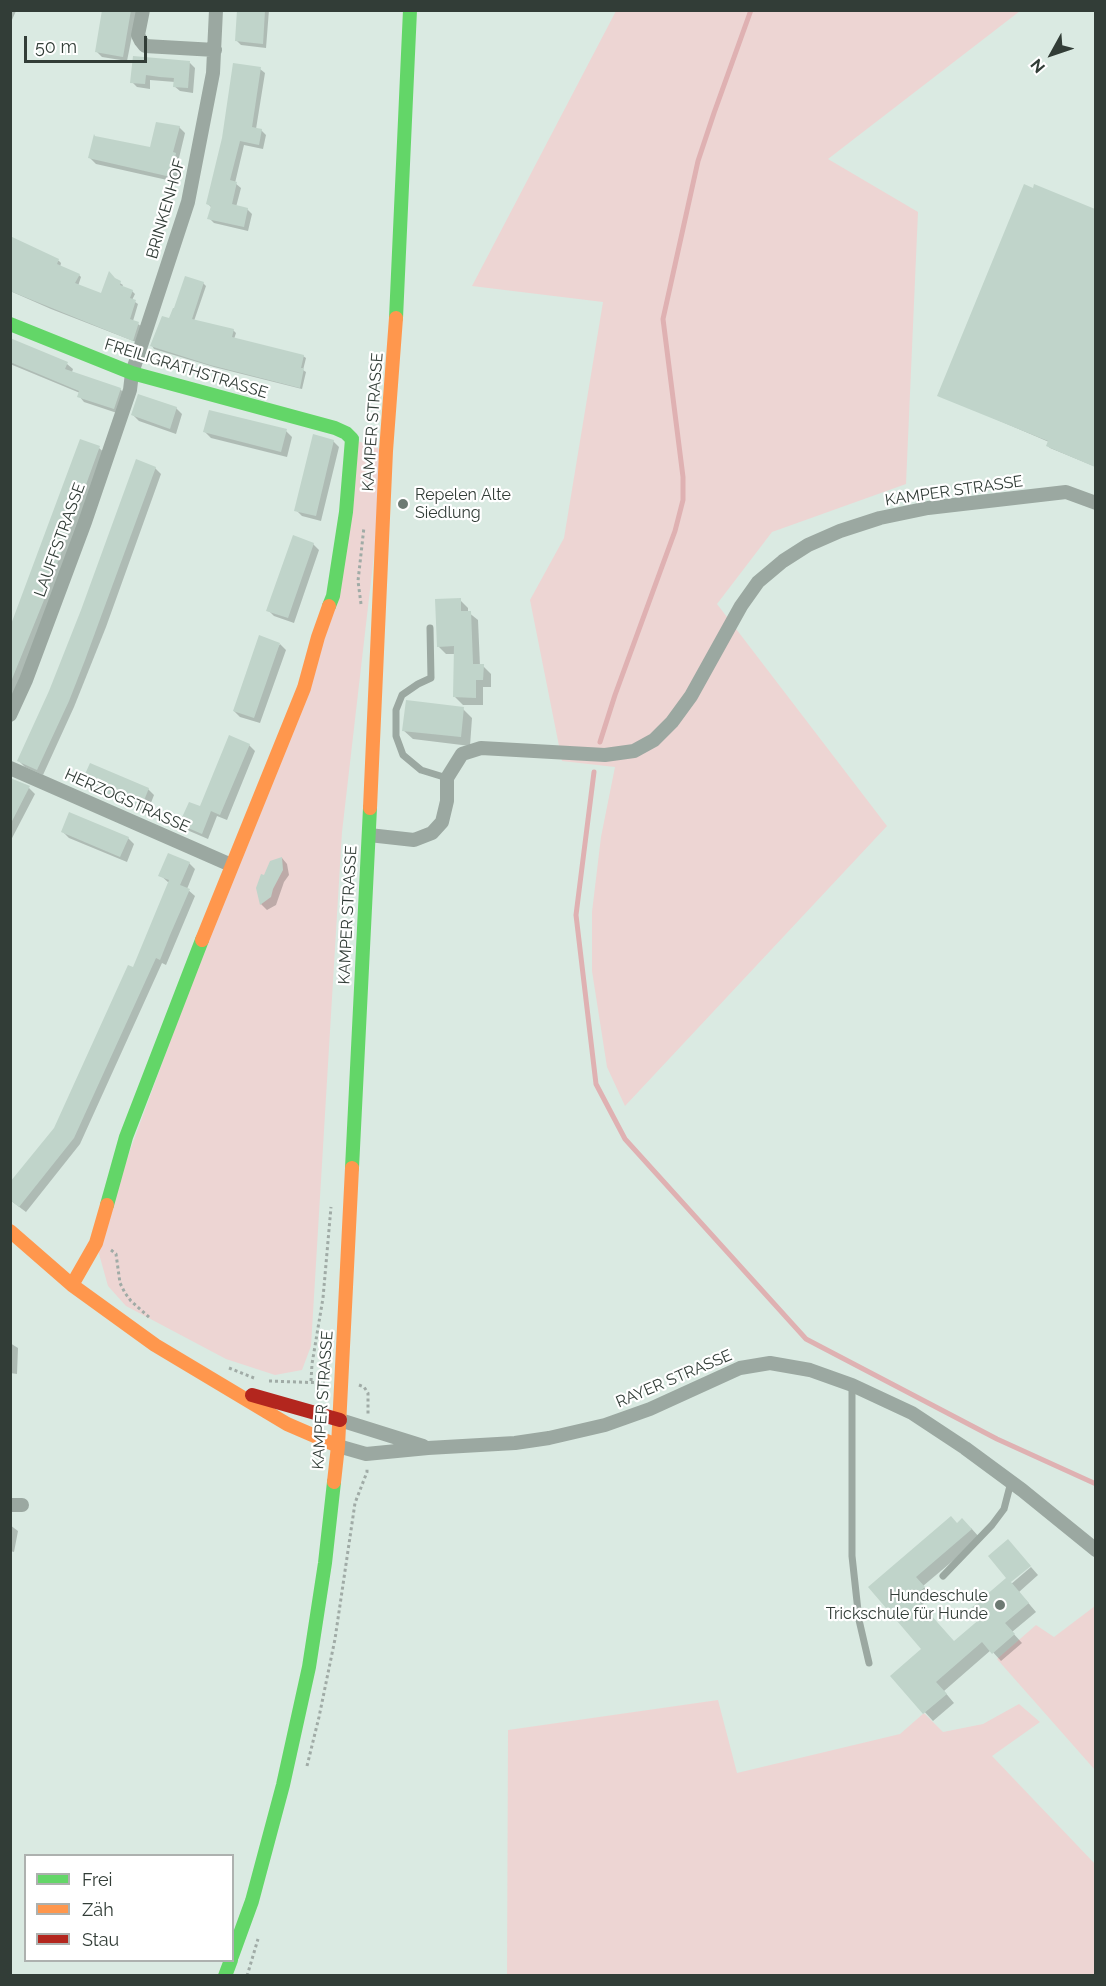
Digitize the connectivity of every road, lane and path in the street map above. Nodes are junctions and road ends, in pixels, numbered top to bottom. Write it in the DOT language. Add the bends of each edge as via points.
graph roads {
  1 [pos="143,10"];
  2 [pos="216,10"];
  3 [pos="410,10"];
  4 [pos="215,50"];
  5 [pos="10,324"];
  6 [pos="132,373"];
  7 [pos="352,439"];
  8 [pos="1095,502"];
  9 [pos="430,628"];
  10 [pos="10,715"];
  11 [pos="10,768"];
  12 [pos="447,778"];
  13 [pos="369,835"];
  14 [pos="231,865"];
  15 [pos="10,1231"];
  16 [pos="96,1243"];
  17 [pos="72,1285"];
  18 [pos="153,1320"];
  19 [pos="225,1366"];
  20 [pos="341,1384"];
  21 [pos="852,1385"];
  22 [pos="226,1388"];
  23 [pos="340,1420"];
  24 [pos="368,1428"];
  25 [pos="338,1446"];
  26 [pos="428,1448"];
  27 [pos="1011,1482"];
  28 [pos="1095,1550"];
  29 [pos="943,1576"];
  30 [pos="869,1663"];
  31 [pos="234,1950"];
  1 -- 4 [label="street" via="138,35 145,46"];
  2 -- 4 [label="street, BRINKENHOF"];
  3 -- 13 [label="main road, KAMPER STRASSE"];
  4 -- 6 [label="street, BRINKENHOF" via="188,202"];
  5 -- 6 [label="main road, FREILIGRATHSTRASSE"];
  6 -- 7 [label="main road, FREILIGRATHSTRASSE" via="334,428"];
  6 -- 10 [label="street, LAUFFSTRASSE" via="130,390 85,522"];
  7 -- 14 [label="main road, KAMPER STRASSE" via="333,596 304,688"];
  8 -- 12 [label="street, KAMPER STRASSE" via="1066,492 966,503 880,518 829,536 783,561 758,582 691,696 654,740 634,751 604,755 481,748 462,754"];
  9 -- 12 [label="lane" via="431,678 402,695 396,710 396,736 403,755 421,770"];
  11 -- 14 [label="street, HERZOGSTRASSE"];
  12 -- 13 [label="street, KAMPER STRASSE" via="442,822 432,833 414,840"];
  13 -- 20 [label="main road, KAMPER STRASSE"];
  14 -- 16 [label="main road, KAMPER STRASSE" via="126,1137"];
  15 -- 17 [label="main road"];
  16 -- 17 [label="main road, KAMPER STRASSE"];
  16 -- 18 [label="path" via="116,1254 125,1293"];
  17 -- 22 [label="main road" via="155,1345"];
  19 -- 20 [label="path" via="262,1380"];
  20 -- 23 [label="main road, KAMPER STRASSE"];
  20 -- 24 [label="path" via="364,1387 368,1393"];
  21 -- 26 [label="street, RAYER STRASSE" via="810,1370 771,1363 740,1368 605,1425 515,1443"];
  21 -- 27 [label="street, RAYER STRASSE" via="912,1413"];
  21 -- 30 [label="lane" via="852,1556"];
  22 -- 23 [label="main road"];
  22 -- 25 [label="main road" via="287,1424"];
  23 -- 24 [label="street, RAYER STRASSE"];
  23 -- 25 [label="main road, KAMPER STRASSE"];
  24 -- 26 [label="street, RAYER STRASSE"];
  25 -- 26 [label="street, RAYER STRASSE" via="366,1454"];
  25 -- 31 [label="main road, KAMPER STRASSE" via="309,1666 252,1901"];
  27 -- 28 [label="street, RAYER STRASSE"];
  27 -- 29 [label="lane" via="1004,1509"];
}
